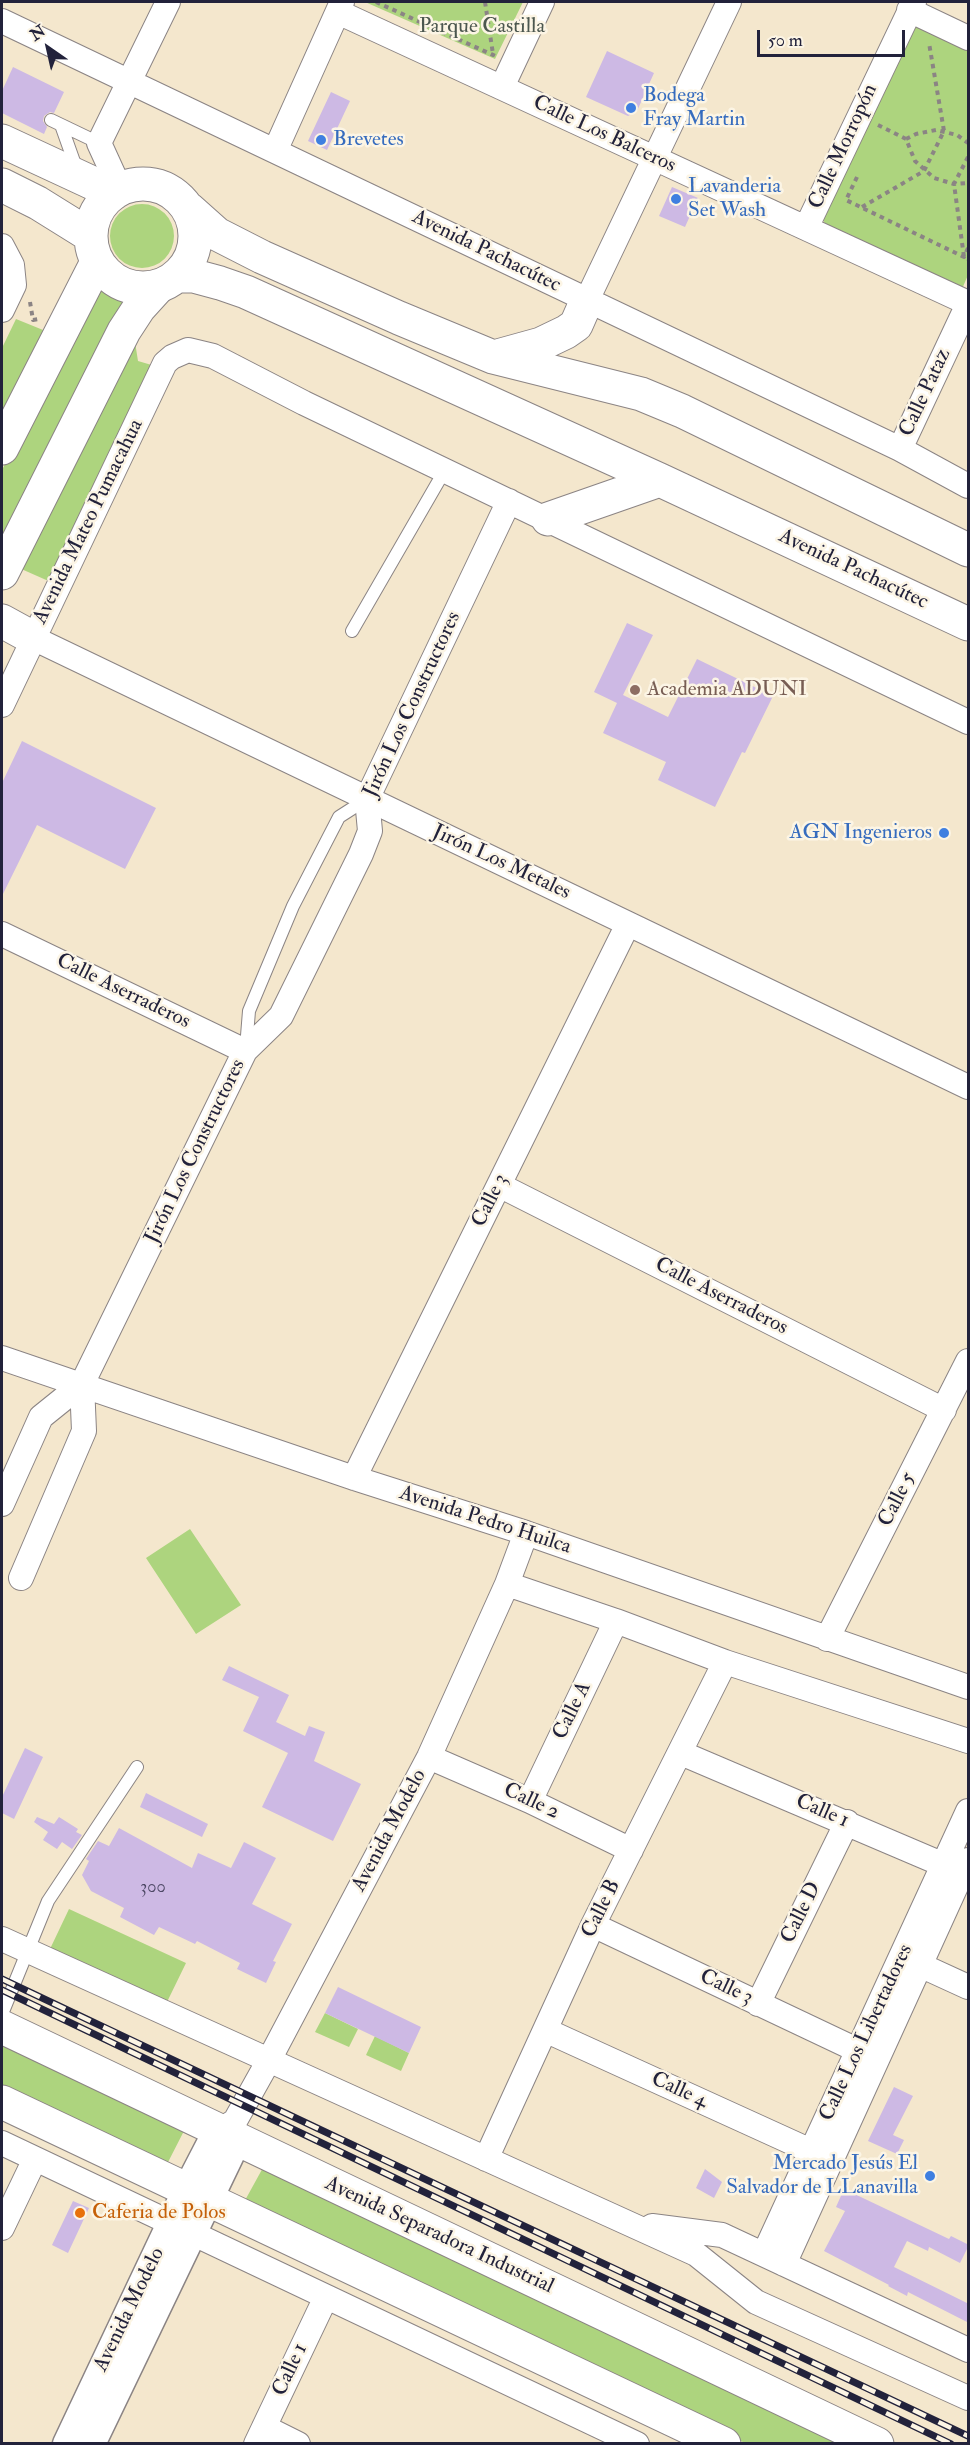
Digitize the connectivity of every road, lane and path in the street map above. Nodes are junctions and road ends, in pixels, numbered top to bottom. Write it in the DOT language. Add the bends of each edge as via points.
graph roads {
  1 [pos="168,2"];
  2 [pos="376,2"];
  3 [pos="484,2"];
  4 [pos="542,2"];
  5 [pos="729,2"];
  6 [pos="911,6"];
  7 [pos="340,7"];
  8 [pos="2,21"];
  9 [pos="969,38"];
  10 [pos="938,43"];
  11 [pos="498,44"];
  12 [pos="493,55"];
  13 [pos="129,82"];
  14 [pos="502,87"];
  15 [pos="885,116"];
  16 [pos="870,121"];
  17 [pos="944,131"];
  18 [pos="876,137"];
  19 [pos="906,139"];
  20 [pos="2,141"];
  21 [pos="99,143"];
  22 [pos="969,143"];
  23 [pos="275,151"];
  24 [pos="969,157"];
  25 [pos="654,158"];
  26 [pos="2,162"];
  27 [pos="861,169"];
  28 [pos="924,171"];
  29 [pos="80,177"];
  30 [pos="969,183"];
  31 [pos="954,184"];
  32 [pos="2,185"];
  33 [pos="113,194"];
  34 [pos="2,208"];
  35 [pos="861,208"];
  36 [pos="189,209"];
  37 [pos="806,228"];
  38 [pos="2,246"];
  39 [pos="969,248"];
  40 [pos="93,249"];
  41 [pos="966,258"];
  42 [pos="168,281"];
  43 [pos="587,300"];
  44 [pos="969,304"];
  45 [pos="2,310"];
  46 [pos="493,357"];
  47 [pos="2,448"];
  48 [pos="900,450"];
  49 [pos="445,470"];
  50 [pos="660,480"];
  51 [pos="969,486"];
  52 [pos="509,501"];
  53 [pos="548,519"];
  54 [pos="969,550"];
  55 [pos="2,573"];
  56 [pos="2,621"];
  57 [pos="969,624"];
  58 [pos="352,631"];
  59 [pos="33,638"];
  60 [pos="2,705"];
  61 [pos="969,722"];
  62 [pos="367,799"];
  63 [pos="628,924"];
  64 [pos="2,934"];
  65 [pos="245,1051"];
  66 [pos="969,1087"];
  67 [pos="499,1185"];
  68 [pos="2,1358"];
  69 [pos="969,1361"];
  70 [pos="82,1384"];
  71 [pos="944,1410"];
  72 [pos="354,1478"];
  73 [pos="2,1504"];
  74 [pos="526,1533"];
  75 [pos="21,1578"];
  76 [pos="507,1584"];
  77 [pos="616,1621"];
  78 [pos="827,1639"];
  79 [pos="726,1662"];
  80 [pos="969,1687"];
  81 [pos="969,1741"];
  82 [pos="681,1753"];
  83 [pos="429,1757"];
  84 [pos="137,1767"];
  85 [pos="530,1801"];
  86 [pos="969,1811"];
  87 [pos="847,1822"];
  88 [pos="631,1850"];
  89 [pos="958,1866"];
  90 [pos="592,1925"];
  91 [pos="2,1939"];
  92 [pos="28,1951"];
  93 [pos="920,1965"];
  94 [pos="969,1987"];
  95 [pos="758,2004"];
  96 [pos="2,2014"];
  97 [pos="2,2027"];
  98 [pos="545,2030"];
  99 [pos="859,2051"];
  100 [pos="269,2060"];
  101 [pos="2,2102"];
  102 [pos="230,2131"];
  103 [pos="2,2143"];
  104 [pos="813,2152"];
  105 [pos="35,2159"];
  106 [pos="486,2159"];
  107 [pos="197,2194"];
  108 [pos="629,2223"];
  109 [pos="2,2228"];
  110 [pos="181,2228"];
  111 [pos="774,2259"];
  112 [pos="326,2297"];
  113 [pos="969,2350"];
  114 [pos="969,2398"];
  115 [pos="260,2435"];
  116 [pos="595,2435"];
  117 [pos="67,2444"];
  118 [pos="91,2444"];
  119 [pos="298,2444"];
  120 [pos="637,2444"];
  121 [pos="724,2444"];
  122 [pos="877,2444"];
  1 -- 13 [label="street"];
  2 -- 12 [label="path"];
  3 -- 12 [label="path"];
  4 -- 14 [label="street"];
  5 -- 25 [label="street"];
  6 -- 9 [label="street"];
  6 -- 16 [label="street, Calle Morropón"];
  7 -- 14 [label="street, Calle Los Balceros"];
  7 -- 23 [label="street"];
  8 -- 13 [label="street, Avenida Pachacútec"];
  10 -- 17 [label="path" via="928,38"];
  11 -- 12 [label="path"];
  12 -- 14 [label="path"];
  13 -- 21 [label="street"];
  13 -- 23 [label="street, Avenida Pachacútec"];
  14 -- 25 [label="street, Calle Los Balceros"];
  15 -- 16 [label="path"];
  16 -- 18 [label="path"];
  16 -- 19 [label="path"];
  16 -- 37 [label="street, Calle Morropón"];
  17 -- 19 [label="path" via="926,131"];
  17 -- 22 [label="path"];
  17 -- 28 [label="path"];
  19 -- 28 [label="path"];
  20 -- 29 [label="main road"];
  21 -- 29 [label="lane" via="56,123"];
  21 -- 33 [label="street"];
  23 -- 43 [label="street, Avenida Pachacútec"];
  24 -- 31 [label="path"];
  25 -- 37 [label="street, Calle Los Balceros"];
  25 -- 43 [label="street"];
  26 -- 33 [label="main road" via="75,193"];
  27 -- 35 [label="path" via="846,200"];
  28 -- 31 [label="path"];
  28 -- 35 [label="path"];
  29 -- 33 [label="main road"];
  30 -- 31 [label="path"];
  31 -- 41 [label="path"];
  32 -- 40 [label="main road" via="38,203"];
  33 -- 36 [label="main road" via="140,183 155,184 174,194"];
  33 -- 40 [label="main road" via="95,216"];
  34 -- 40 [label="main road"];
  35 -- 41 [label="path"];
  36 -- 42 [label="main road" via="196,239 190,260"];
  36 -- 46 [label="main road" via="217,234 262,257"];
  37 -- 44 [label="street, Calle Los Balceros"];
  38 -- 45 [label="street" via="12,264 14,285"];
  39 -- 41 [label="path"];
  40 -- 42 [label="main road" via="106,274 118,282 145,288"];
  40 -- 47 [label="main road"];
  42 -- 50 [label="main road, Avenida Pachacútec" via="194,276 246,292"];
  42 -- 55 [label="main road" via="140,308 124,331"];
  43 -- 46 [label="main road" via="576,324 566,332 541,344"];
  43 -- 48 [label="street, Avenida Pachacútec"];
  44 -- 48 [label="street, Calle Pataz"];
  46 -- 54 [label="main road" via="640,394 682,411"];
  48 -- 51 [label="street, Avenida Pachacútec"];
  49 -- 52 [label="street"];
  49 -- 58 [label="lane"];
  49 -- 59 [label="street, Avenida Mateo Pumacahua" via="213,356 188,350 165,363"];
  50 -- 53 [label="main road"];
  50 -- 57 [label="main road, Avenida Pachacútec"];
  52 -- 53 [label="street"];
  52 -- 62 [label="street, Jirón Los Constructores"];
  53 -- 61 [label="street"];
  56 -- 59 [label="main road"];
  59 -- 60 [label="street, Avenida Mateo Pumacahua"];
  59 -- 62 [label="street, Jirón Los Metales"];
  62 -- 63 [label="street, Jirón Los Metales"];
  62 -- 65 [label="lane" via="339,818 293,906 249,1011"];
  62 -- 65 [label="street, Jirón Los Constructores" via="370,831 361,854 280,1016"];
  63 -- 66 [label="street, Jirón Los Metales"];
  63 -- 67 [label="street, Calle 3"];
  64 -- 65 [label="street, Calle Aserraderos"];
  65 -- 70 [label="street, Jirón Los Constructores"];
  67 -- 71 [label="street, Calle Aserraderos"];
  67 -- 72 [label="street, Calle 3"];
  68 -- 70 [label="street, Avenida Pedro Huilca"];
  69 -- 71 [label="street, Calle 5"];
  70 -- 72 [label="street, Avenida Pedro Huilca"];
  70 -- 73 [label="street, Jirón Los Constructores" via="41,1416"];
  70 -- 75 [label="street" via="84,1431"];
  71 -- 78 [label="street, Calle 5"];
  72 -- 74 [label="street, Avenida Pedro Huilca"];
  74 -- 76 [label="street, Avenida Modelo"];
  74 -- 78 [label="street, Avenida Pedro Huilca"];
  76 -- 77 [label="street"];
  76 -- 83 [label="street, Avenida Modelo"];
  77 -- 79 [label="street"];
  77 -- 85 [label="street, Calle A"];
  78 -- 80 [label="street, Avenida Pedro Huilca"];
  79 -- 81 [label="street"];
  79 -- 82 [label="street, Calle B"];
  82 -- 87 [label="street, Calle 1"];
  82 -- 88 [label="street, Calle B"];
  83 -- 85 [label="street, Calle 2"];
  83 -- 100 [label="street, Avenida Modelo"];
  84 -- 92 [label="lane" via="48,1901"];
  85 -- 88 [label="street, Calle 2"];
  86 -- 89 [label="street, Calle Los Libertadores"];
  87 -- 89 [label="street, Calle 1"];
  87 -- 95 [label="street, Calle D"];
  88 -- 90 [label="street, Calle B"];
  89 -- 93 [label="street, Calle Los Libertadores"];
  89 -- 99 [label="street, Calle Los Libertadores"];
  90 -- 95 [label="street, Calle 3"];
  90 -- 98 [label="street, Calle B"];
  91 -- 92 [label="street"];
  92 -- 96 [label="lane"];
  92 -- 100 [label="street"];
  93 -- 94 [label="street"];
  93 -- 111 [label="street, Calle Los Libertadores"];
  95 -- 99 [label="street, Calle 3"];
  97 -- 102 [label="main road, Avenida Separadora Industrial"];
  98 -- 104 [label="street, Calle 4"];
  98 -- 106 [label="street, Calle B"];
  99 -- 104 [label="street, Calle Los Libertadores"];
  100 -- 102 [label="street, Avenida Modelo"];
  100 -- 106 [label="street"];
  101 -- 107 [label="main road"];
  102 -- 107 [label="street, Avenida Modelo"];
  102 -- 122 [label="main road, Avenida Separadora Industrial"];
  103 -- 105 [label="street"];
  104 -- 111 [label="street, Calle Los Libertadores"];
  105 -- 109 [label="street"];
  105 -- 110 [label="street"];
  106 -- 108 [label="street"];
  107 -- 110 [label="street, Avenida Modelo"];
  107 -- 121 [label="main road"];
  108 -- 111 [label="street" via="722,2235"];
  108 -- 114 [label="street" via="696,2254 756,2302"];
  110 -- 112 [label="street"];
  110 -- 117 [label="street, Avenida Modelo"];
  110 -- 118 [label="street, Avenida Modelo"];
  111 -- 113 [label="street"];
  112 -- 115 [label="street, Calle 1"];
  112 -- 116 [label="street"];
  115 -- 119 [label="street"];
  116 -- 120 [label="street"];
}
